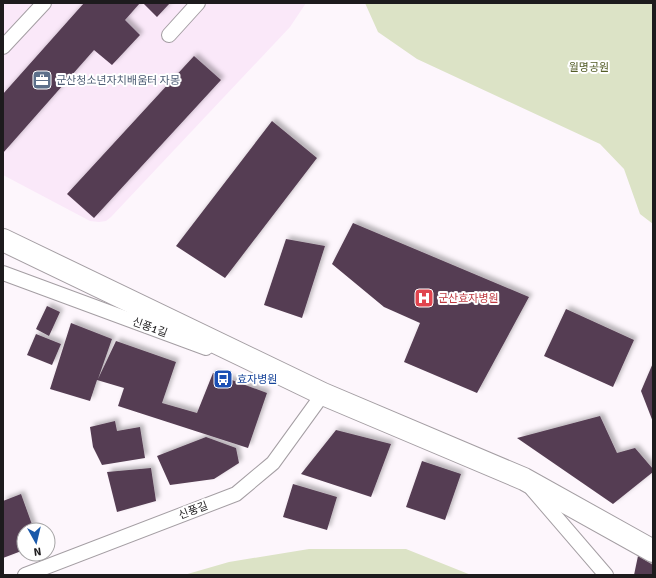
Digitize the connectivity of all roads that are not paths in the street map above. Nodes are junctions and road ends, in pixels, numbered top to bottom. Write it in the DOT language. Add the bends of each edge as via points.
graph roads {
  1 [pos="44,3"];
  2 [pos="198,3"];
  3 [pos="170,35"];
  4 [pos="3,47"];
  5 [pos="3,240"];
  6 [pos="3,273"];
  7 [pos="297,382"];
  8 [pos="323,394"];
  9 [pos="524,479"];
  10 [pos="653,551"];
  11 [pos="25,575"];
  12 [pos="606,575"];
  1 -- 4 [label="lane"];
  2 -- 3 [label="lane"];
  5 -- 7 [label="street"];
  6 -- 7 [label="lane, 신풍1길"];
  7 -- 8 [label="street"];
  8 -- 9 [label="street"];
  8 -- 11 [label="lane, 신풍길" via="273,463 236,494"];
  9 -- 10 [label="street"];
  9 -- 12 [label="lane"];
}
